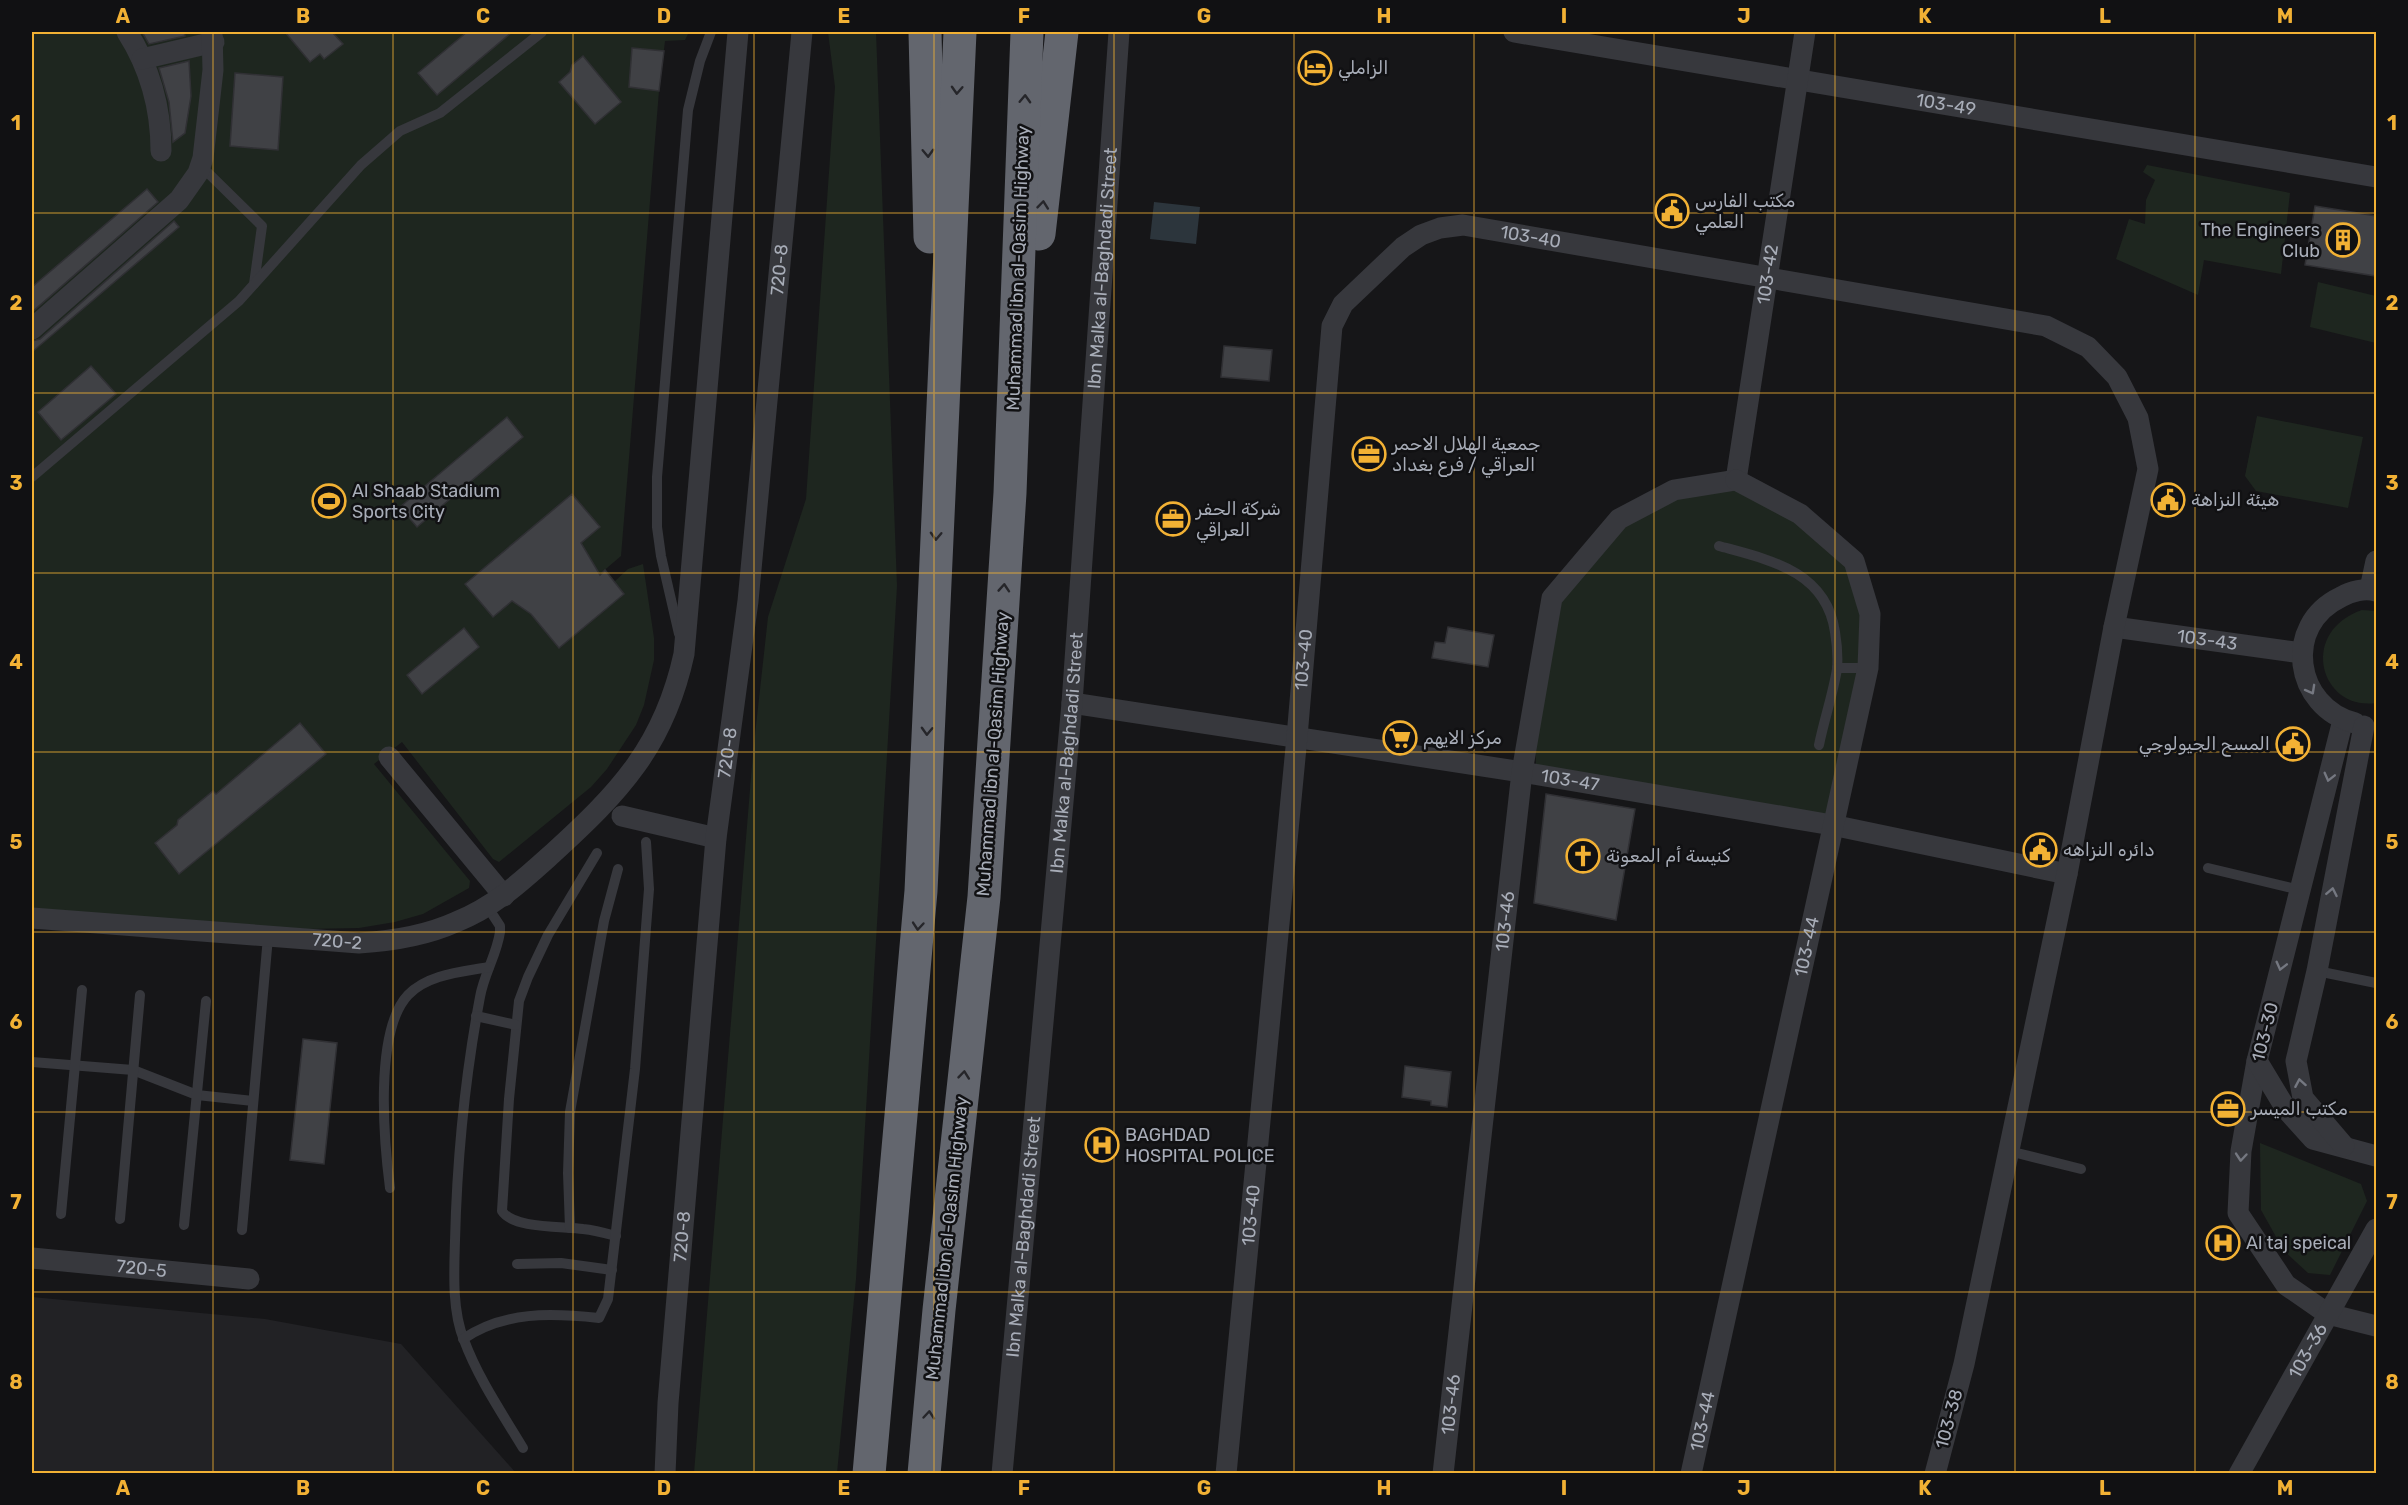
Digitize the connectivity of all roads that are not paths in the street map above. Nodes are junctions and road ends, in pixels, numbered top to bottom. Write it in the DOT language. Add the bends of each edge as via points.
graph roads {
  1 [pos="127,32"];
  2 [pos="542,32"];
  3 [pos="711,32"];
  4 [pos="738,32"];
  5 [pos="802,32"];
  6 [pos="925,32"];
  7 [pos="960,32"];
  8 [pos="1027,32"];
  9 [pos="1062,32"];
  10 [pos="1119,32"];
  11 [pos="1514,32"];
  12 [pos="1805,32"];
  13 [pos="213,37"];
  14 [pos="142,59"];
  15 [pos="1797,79"];
  16 [pos="161,151"];
  17 [pos="201,166"];
  18 [pos="2376,177"];
  19 [pos="1767,277"];
  20 [pos="254,284"];
  21 [pos="32,329"];
  22 [pos="32,477"];
  23 [pos="1736,480"];
  24 [pos="1010,493"];
  25 [pos="938,494"];
  26 [pos="1719,546"];
  27 [pos="2376,561"];
  28 [pos="2373,590"];
  29 [pos="2114,627"];
  30 [pos="2302,652"];
  31 [pos="683,658"];
  32 [pos="1837,668"];
  33 [pos="1868,668"];
  34 [pos="1071,703"];
  35 [pos="2343,720"];
  36 [pos="2370,725"];
  37 [pos="1297,737"];
  38 [pos="1819,745"];
  39 [pos="389,757"];
  40 [pos="1522,772"];
  41 [pos="622,816"];
  42 [pos="1832,825"];
  43 [pos="716,838"];
  44 [pos="646,842"];
  45 [pos="597,853"];
  46 [pos="618,868"];
  47 [pos="2208,868"];
  48 [pos="2067,874"];
  49 [pos="2300,890"];
  50 [pos="496,901"];
  51 [pos="32,918"];
  52 [pos="268,937"];
  53 [pos="489,967"];
  54 [pos="2317,971"];
  55 [pos="2376,983"];
  56 [pos="82,990"];
  57 [pos="140,995"];
  58 [pos="206,1001"];
  59 [pos="476,1016"];
  60 [pos="516,1025"];
  61 [pos="2257,1061"];
  62 [pos="32,1062"];
  63 [pos="75,1065"];
  64 [pos="133,1070"];
  65 [pos="197,1095"];
  66 [pos="253,1101"];
  67 [pos="2344,1146"];
  68 [pos="2009,1151"];
  69 [pos="2376,1156"];
  70 [pos="2081,1168"];
  71 [pos="390,1188"];
  72 [pos="61,1214"];
  73 [pos="120,1219"];
  74 [pos="184,1225"];
  75 [pos="570,1228"];
  76 [pos="2376,1229"];
  77 [pos="242,1230"];
  78 [pos="616,1236"];
  79 [pos="32,1258"];
  80 [pos="517,1264"];
  81 [pos="612,1270"];
  82 [pos="249,1279"];
  83 [pos="2328,1314"];
  84 [pos="2376,1326"];
  85 [pos="463,1339"];
  86 [pos="523,1448"];
  87 [pos="665,1473"];
  88 [pos="869,1473"];
  89 [pos="924,1473"];
  90 [pos="1002,1473"];
  91 [pos="1226,1473"];
  92 [pos="1443,1473"];
  93 [pos="1691,1473"];
  94 [pos="1935,1473"];
  95 [pos="2239,1473"];
  1 -- 14 [label="street"];
  2 -- 20 [label="lane" via="440,113 400,131 361,165"];
  3 -- 31 [label="lane" via="688,110 657,477 661,556"];
  4 -- 31 [label="street"];
  5 -- 43 [label="street, 720-8" via="748,601"];
  6 -- 25 [label="highway, one-way"];
  7 -- 25 [label="highway, one-way"];
  24 -- 8 [label="highway, Muhammad ibn al-Qasim Highway, one-way"];
  24 -- 9 [label="highway, one-way"];
  10 -- 34 [label="street, Ibn Malka al-Baghdadi Street"];
  11 -- 15 [label="street, 103-49"];
  12 -- 15 [label="street, 103-42"];
  13 -- 14 [label="street"];
  13 -- 17 [label="street" via="213,70"];
  14 -- 16 [label="street" via="156,98"];
  15 -- 18 [label="street, 103-49"];
  15 -- 19 [label="street, 103-42"];
  17 -- 20 [label="lane" via="262,226"];
  17 -- 21 [label="street" via="179,200"];
  19 -- 23 [label="street, 103-42"];
  19 -- 29 [label="street, 103-40" via="2046,326 2088,346 2117,377 2138,418 2148,469"];
  19 -- 37 [label="street, 103-40" via="1463,225 1421,235 1360,286 1343,304 1332,326"];
  20 -- 22 [label="lane"];
  23 -- 33 [label="street, 103-44" via="1800,514 1854,561 1870,614"];
  23 -- 40 [label="street, 103-46" via="1674,490 1619,519 1552,598"];
  89 -- 24 [label="highway, Muhammad ibn al-Qasim Highway, one-way" via="984,897"];
  25 -- 88 [label="highway, one-way" via="921,891"];
  26 -- 32 [label="lane" via="1789,569 1822,594 1833,621"];
  27 -- 28 [label="street"];
  28 -- 30 [label="street" via="2350,592 2331,601 2316,615"];
  29 -- 30 [label="street, 103-43"];
  29 -- 48 [label="street, 103-38"];
  30 -- 35 [label="street, one-way" via="2304,674 2312,693 2325,709"];
  31 -- 50 [label="street, 720-2" via="669,709 641,760 601,809"];
  32 -- 33 [label="lane"];
  32 -- 38 [label="lane"];
  33 -- 42 [label="street, 103-44"];
  34 -- 37 [label="street, 103-47"];
  34 -- 90 [label="street, Ibn Malka al-Baghdadi Street"];
  35 -- 36 [label="street"];
  35 -- 49 [label="street, 103-30, one-way"];
  54 -- 36 [label="street, 103-30, one-way"];
  37 -- 40 [label="street, 103-47"];
  37 -- 91 [label="street, 103-40"];
  39 -- 50 [label="street"];
  40 -- 42 [label="street, 103-47"];
  40 -- 92 [label="street, 103-46"];
  41 -- 43 [label="street"];
  42 -- 48 [label="street, 103-47"];
  42 -- 93 [label="street, 103-44"];
  43 -- 87 [label="street, 720-8"];
  44 -- 78 [label="lane" via="649,889"];
  45 -- 60 [label="lane" via="532,967 519,1001"];
  46 -- 75 [label="lane" via="604,921 570,1112"];
  47 -- 49 [label="lane"];
  48 -- 68 [label="street, 103-38"];
  49 -- 61 [label="street, 103-30, one-way"];
  50 -- 52 [label="street, 720-2" via="456,923 392,941 359,944"];
  50 -- 53 [label="lane" via="500,932"];
  51 -- 52 [label="street, 720-2"];
  52 -- 66 [label="lane"];
  53 -- 59 [label="lane"];
  53 -- 71 [label="lane" via="452,973 428,982 408,995 395,1014 386,1050 385,1144"];
  54 -- 55 [label="lane"];
  67 -- 54 [label="street, 103-30, one-way" via="2302,1098 2296,1061"];
  56 -- 63 [label="lane"];
  57 -- 64 [label="lane"];
  58 -- 65 [label="lane"];
  59 -- 60 [label="lane"];
  59 -- 85 [label="lane" via="462,1114 456,1210 457,1305"];
  60 -- 75 [label="lane" via="502,1211 511,1220"];
  61 -- 67 [label="street" via="2286,1109 2313,1139"];
  61 -- 83 [label="street, 103-30, one-way" via="2241,1151 2238,1213 2286,1285"];
  62 -- 63 [label="lane"];
  63 -- 64 [label="lane"];
  63 -- 72 [label="lane"];
  64 -- 65 [label="lane"];
  64 -- 73 [label="lane"];
  65 -- 66 [label="lane"];
  65 -- 74 [label="lane"];
  66 -- 77 [label="lane"];
  67 -- 69 [label="street"];
  68 -- 70 [label="lane"];
  68 -- 94 [label="street, 103-38" via="1964,1364"];
  75 -- 78 [label="lane"];
  76 -- 83 [label="street, 103-36"];
  78 -- 81 [label="lane"];
  79 -- 82 [label="street, 720-5"];
  80 -- 81 [label="lane" via="561,1263"];
  81 -- 85 [label="lane" via="608,1299 599,1318 556,1313 514,1317 492,1322"];
  83 -- 84 [label="street"];
  83 -- 95 [label="street, 103-36"];
  85 -- 86 [label="lane"];
}
